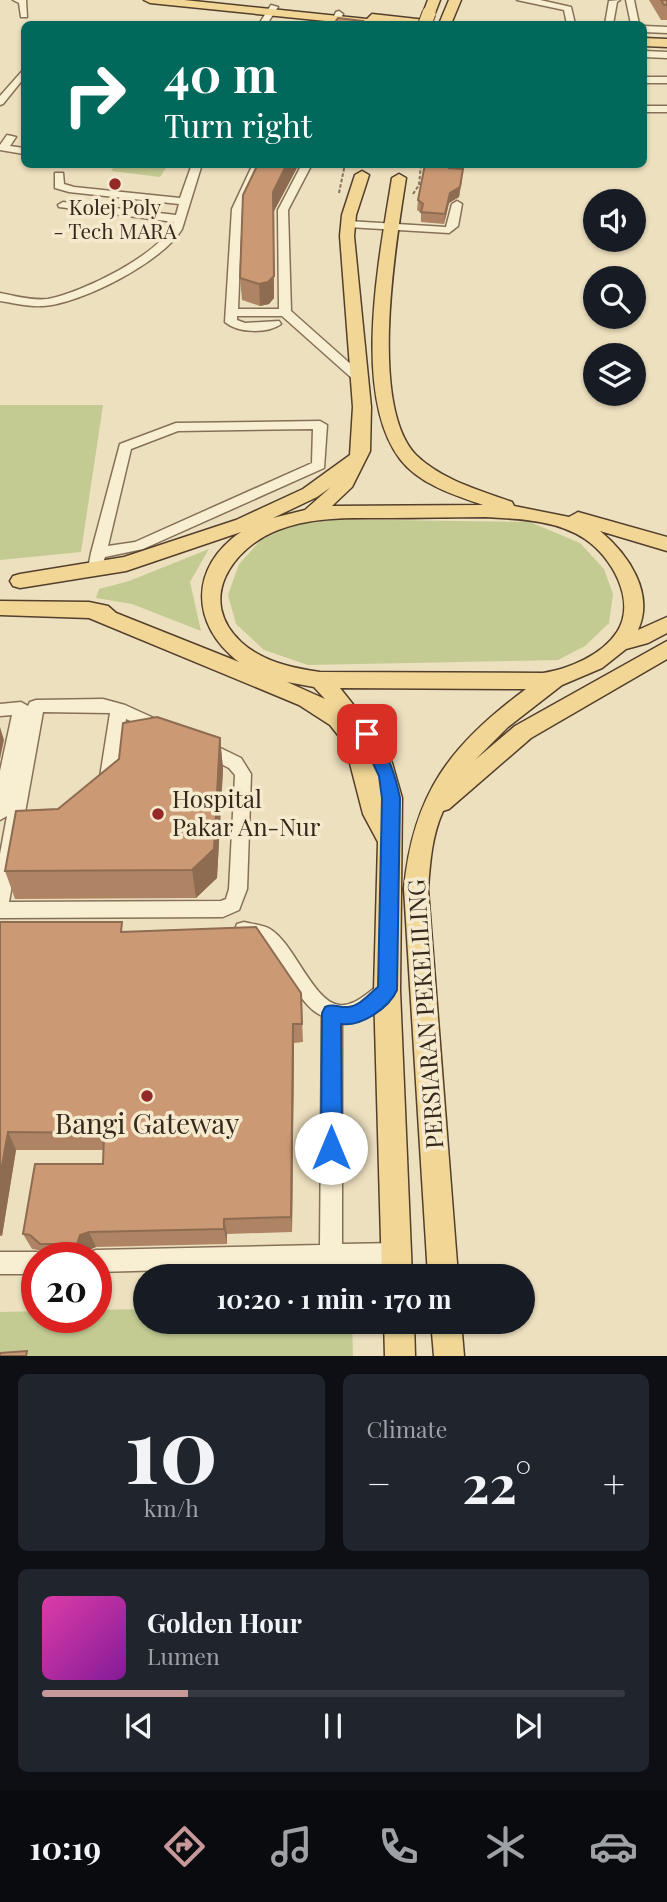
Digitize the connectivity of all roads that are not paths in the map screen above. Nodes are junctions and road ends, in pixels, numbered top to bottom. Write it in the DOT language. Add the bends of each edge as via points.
graph roads {
  1 [pos="16,0"];
  2 [pos="150,0"];
  3 [pos="203,0"];
  4 [pos="434,0"];
  5 [pos="455,0"];
  6 [pos="521,0"];
  7 [pos="616,0"];
  8 [pos="630,0"];
  9 [pos="560,2"];
  10 [pos="272,10"];
  11 [pos="24,15"];
  12 [pos="336,19"];
  13 [pos="447,20"];
  14 [pos="264,21"];
  15 [pos="356,21"];
  16 [pos="427,21"];
  17 [pos="570,21"];
  18 [pos="610,21"];
  19 [pos="634,21"];
  20 [pos="647,29"];
  21 [pos="667,30"];
  22 [pos="647,42"];
  23 [pos="667,43"];
  24 [pos="647,54"];
  25 [pos="667,55"];
  26 [pos="21,76"];
  27 [pos="647,80"];
  28 [pos="667,80"];
  29 [pos="0,102"];
  30 [pos="647,109"];
  31 [pos="667,109"];
  32 [pos="6,137"];
  33 [pos="21,151"];
  34 [pos="195,168"];
  35 [pos="256,168"];
  36 [pos="305,168"];
  37 [pos="364,169"];
  38 [pos="401,171"];
  39 [pos="59,175"];
  40 [pos="183,201"];
  41 [pos="457,204"];
  42 [pos="63,205"];
  43 [pos="179,219"];
  44 [pos="348,224"];
  45 [pos="391,227"];
  46 [pos="0,297"];
  47 [pos="285,312"];
  48 [pos="231,313"];
  49 [pos="275,324"];
  50 [pos="359,378"];
  51 [pos="359,457"];
  52 [pos="494,502"];
  53 [pos="311,514"];
  54 [pos="527,514"];
  55 [pos="254,533"];
  56 [pos="594,536"];
  57 [pos="667,545"];
  58 [pos="97,555"];
  59 [pos="10,581"];
  60 [pos="0,608"];
  61 [pos="89,609"];
  62 [pos="667,624"];
  63 [pos="621,643"];
  64 [pos="667,649"];
  65 [pos="243,655"];
  66 [pos="320,680"];
  67 [pos="555,680"];
  68 [pos="29,707"];
  69 [pos="0,709"];
  70 [pos="119,709"];
  71 [pos="90,797"];
  72 [pos="432,810"];
  73 [pos="0,813"];
  74 [pos="36,826"];
  75 [pos="12,832"];
  76 [pos="390,840"];
  77 [pos="0,902"];
  78 [pos="0,910"];
  79 [pos="229,930"];
  80 [pos="387,990"];
  81 [pos="332,1013"];
  82 [pos="331,1256"];
  83 [pos="255,1258"];
  84 [pos="112,1261"];
  85 [pos="21,1262"];
  86 [pos="0,1263"];
  87 [pos="242,1264"];
  88 [pos="390,1264"];
  89 [pos="397,1264"];
  90 [pos="442,1264"];
  91 [pos="399,1334"];
  92 [pos="447,1334"];
  93 [pos="400,1356"];
  94 [pos="449,1356"];
  1 -- 11 [label="street" via="23,2"];
  2 -- 10 [label="main road"];
  3 -- 10 [label="main road"];
  4 -- 16 [label="main road"];
  5 -- 13 [label="main road"];
  6 -- 9 [label="street"];
  7 -- 18 [label="street"];
  8 -- 19 [label="street"];
  9 -- 17 [label="street" via="568,9"];
  10 -- 12 [label="main road"];
  10 -- 14 [label="street"];
  12 -- 15 [label="main road"];
  12 -- 16 [label="main road"];
  20 -- 21 [label="street"];
  22 -- 23 [label="main road"];
  24 -- 25 [label="street"];
  26 -- 29 [label="street"];
  27 -- 28 [label="street"];
  30 -- 31 [label="street"];
  32 -- 33 [label="street" via="3,148"];
  34 -- 40 [label="street"];
  35 -- 48 [label="street" via="237,209"];
  36 -- 47 [label="street" via="284,210"];
  37 -- 44 [label="main road"];
  38 -- 45 [label="main road"];
  39 -- 40 [label="street" via="59,186 72,190"];
  40 -- 43 [label="street"];
  41 -- 45 [label="street" via="449,230"];
  42 -- 43 [label="street"];
  43 -- 46 [label="street" via="173,236 103,281 48,303"];
  44 -- 45 [label="street"];
  44 -- 50 [label="main road"];
  45 -- 52 [label="main road" via="382,355 389,425 405,454 431,477"];
  47 -- 48 [label="street"];
  47 -- 50 [label="street"];
  48 -- 49 [label="street" via="231,322 238,326"];
  50 -- 51 [label="main road" via="363,427"];
  51 -- 53 [label="main road" via="346,483"];
  51 -- 58 [label="main road" via="310,494 254,520 126,564"];
  52 -- 54 [label="main road"];
  52 -- 57 [label="main road" via="532,504"];
  53 -- 54 [label="main road"];
  53 -- 55 [label="main road"];
  54 -- 56 [label="main road" via="558,520"];
  55 -- 59 [label="main road" via="117,579"];
  55 -- 65 [label="main road" via="230,552 212,584 218,627"];
  56 -- 57 [label="main road"];
  56 -- 63 [label="main road" via="621,564 634,598 633,616"];
  58 -- 58 [label="street" via="138,546 319,465 320,425 176,427 125,447"];
  58 -- 59 [label="main road"];
  60 -- 61 [label="main road"];
  61 -- 65 [label="main road" via="123,614"];
  61 -- 76 [label="main road" via="328,712 356,744 371,812"];
  62 -- 63 [label="main road, PERSIARAN PEKELILING"];
  63 -- 67 [label="main road, PERSIARAN PEKELILING"];
  64 -- 72 [label="main road" via="523,732"];
  65 -- 66 [label="main road" via="282,674"];
  66 -- 67 [label="main road"];
  66 -- 76 [label="main road, PERSIARAN PEKELILING" via="379,754 391,798"];
  67 -- 72 [label="main road, PERSIARAN PEKELILING" via="478,739 455,764"];
  68 -- 69 [label="street"];
  68 -- 70 [label="street" via="103,705"];
  68 -- 73 [label="street"];
  68 -- 75 [label="street"];
  70 -- 71 [label="street" via="108,778"];
  70 -- 78 [label="street" via="224,755 243,774 238,888 233,904 223,909"];
  72 -- 90 [label="main road, PERSIARAN PEKELILING" via="420,847 416,889"];
  74 -- 75 [label="street"];
  75 -- 77 [label="street"];
  76 -- 80 [label="main road, PERSIARAN PEKELILING"];
  79 -- 81 [label="street" via="251,930 272,942"];
  80 -- 81 [label="street" via="368,1008 349,1016"];
  80 -- 89 [label="main road, PERSIARAN PEKELILING"];
  81 -- 82 [label="street"];
  82 -- 83 [label="street"];
  82 -- 88 [label="street"];
  83 -- 84 [label="street"];
  83 -- 87 [label="street"];
  85 -- 86 [label="street"];
  91 -- 93 [label="main road"];
  92 -- 94 [label="main road"];
}
